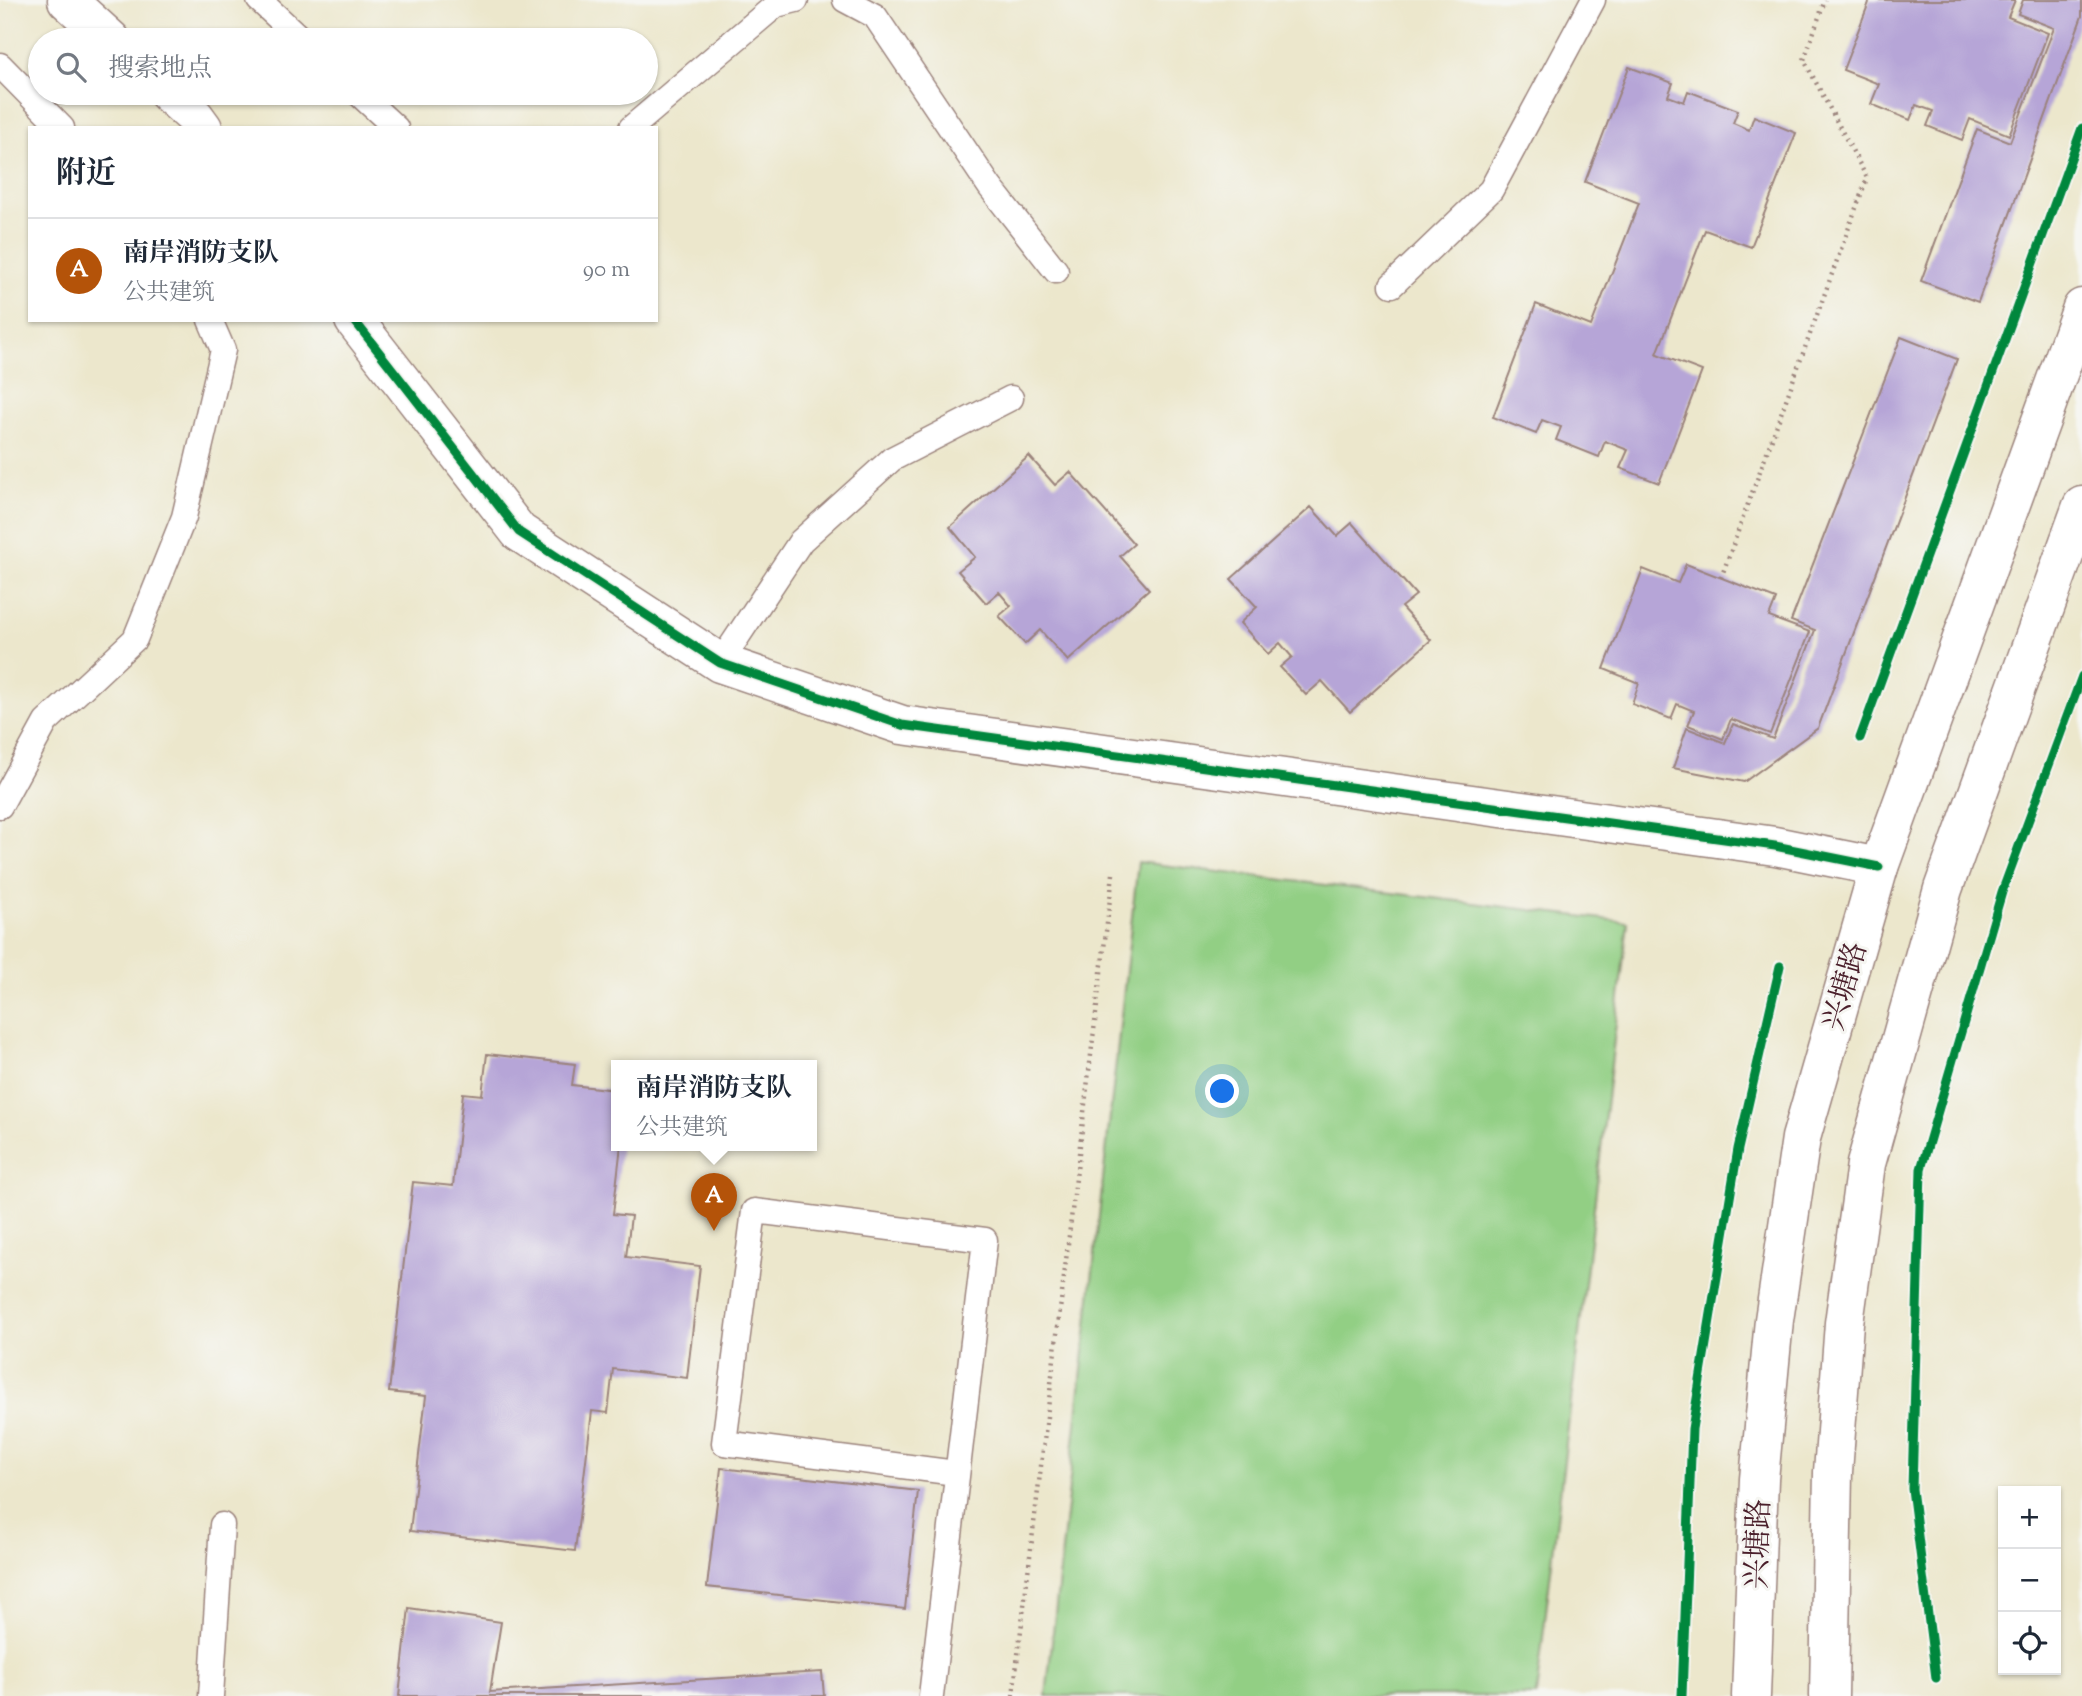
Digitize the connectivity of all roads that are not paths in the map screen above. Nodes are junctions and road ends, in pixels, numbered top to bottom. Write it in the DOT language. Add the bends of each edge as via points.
graph roads {
  1 [pos="67,0"];
  2 [pos="259,0"];
  3 [pos="796,0"];
  4 [pos="845,0"];
  5 [pos="1593,0"];
  6 [pos="98,28"];
  7 [pos="289,28"];
  8 [pos="0,65"];
  9 [pos="28,93"];
  10 [pos="39,105"];
  11 [pos="182,105"];
  12 [pos="371,105"];
  13 [pos="60,126"];
  14 [pos="202,126"];
  15 [pos="394,126"];
  16 [pos="633,126"];
  17 [pos="1056,271"];
  18 [pos="1392,285"];
  19 [pos="2082,307"];
  20 [pos="212,322"];
  21 [pos="356,322"];
  22 [pos="1010,398"];
  23 [pos="2082,506"];
  24 [pos="720,663"];
  25 [pos="0,806"];
  26 [pos="1879,867"];
  27 [pos="956,1473"];
  28 [pos="222,1524"];
  29 [pos="1829,1625"];
  30 [pos="211,1696"];
  31 [pos="931,1696"];
  32 [pos="1751,1696"];
  33 [pos="1829,1696"];
  34 [pos="1853,1696"];
  1 -- 6 [label="main road"];
  2 -- 7 [label="lane"];
  3 -- 16 [label="lane" via="776,5"];
  4 -- 17 [label="lane" via="875,16 990,187"];
  5 -- 18 [label="lane" via="1491,190"];
  8 -- 9 [label="lane"];
  10 -- 13 [label="lane"];
  11 -- 14 [label="main road"];
  12 -- 15 [label="lane"];
  19 -- 26 [label="main road, 兴塘路"];
  20 -- 25 [label="lane" via="223,350 184,517 135,639 46,722"];
  21 -- 24 [label="main road" via="519,532"];
  22 -- 24 [label="lane" via="892,459 801,541"];
  23 -- 29 [label="main road" via="1943,889 1866,1164 1844,1323 1833,1472"];
  24 -- 26 [label="main road" via="902,725 1775,846"];
  26 -- 32 [label="main road, 兴塘路" via="1801,1138 1774,1320 1759,1479"];
  27 -- 27 [label="lane" via="985,1240 754,1211 724,1443"];
  27 -- 31 [label="lane"];
  28 -- 30 [label="lane"];
  29 -- 33 [label="main road"];
  29 -- 34 [label="main road"];
}
